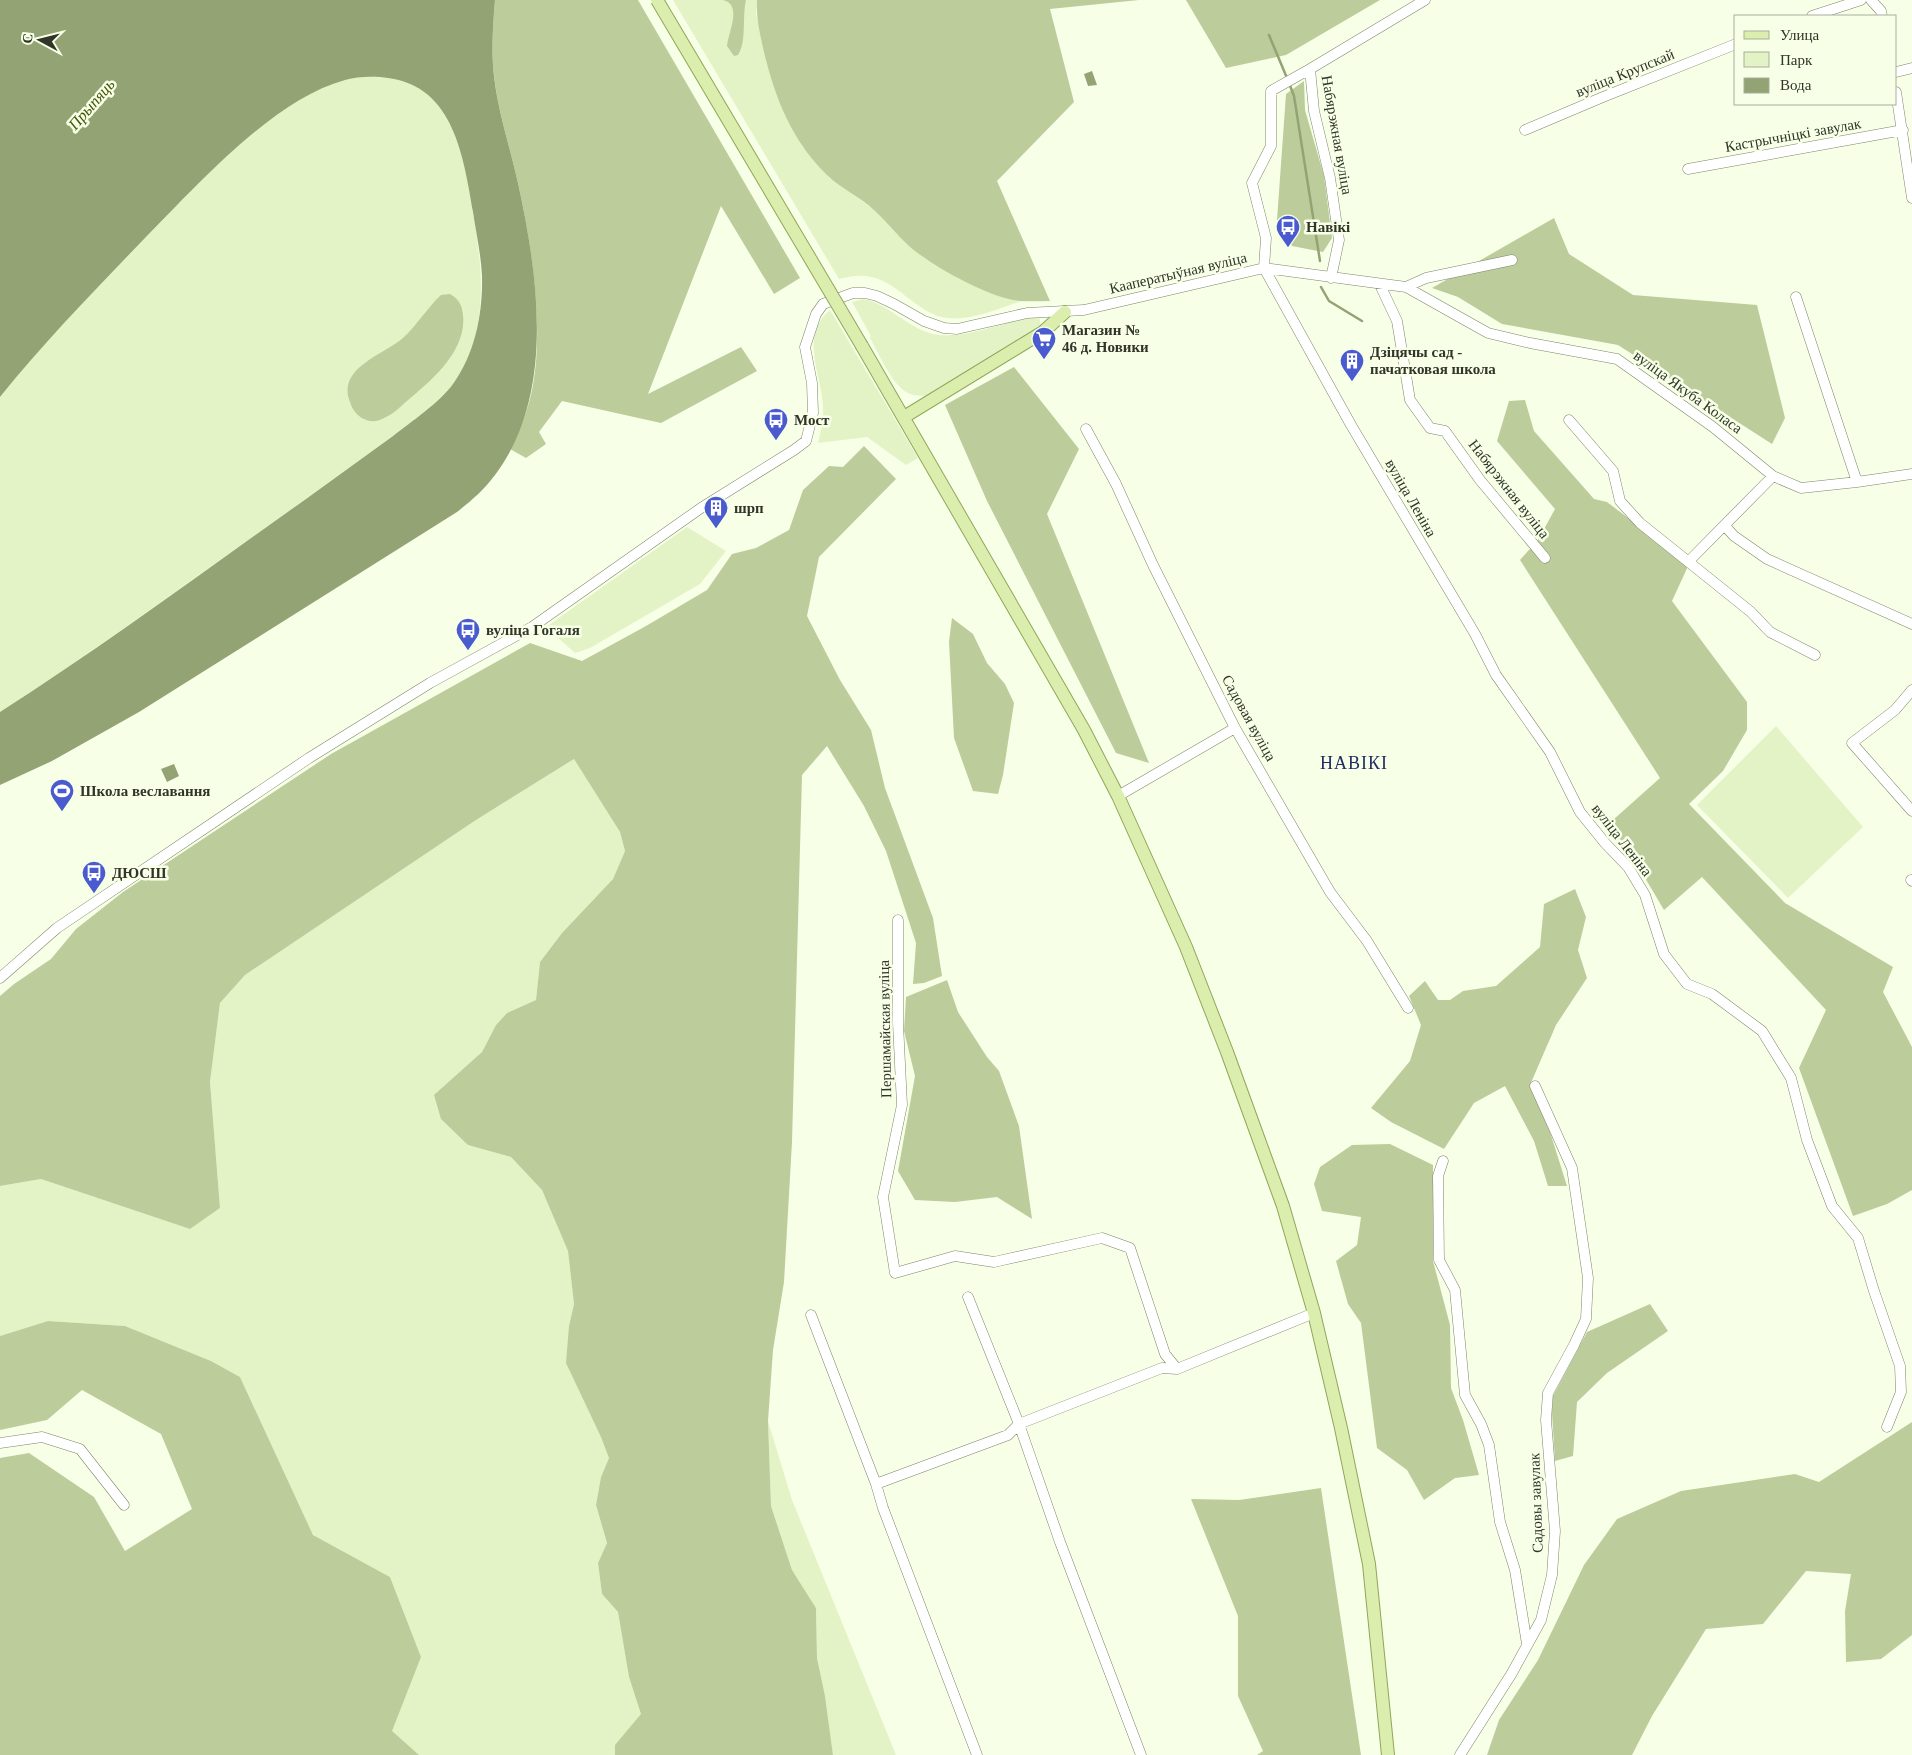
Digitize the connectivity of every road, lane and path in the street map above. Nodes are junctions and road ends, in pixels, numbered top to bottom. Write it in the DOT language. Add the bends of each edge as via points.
graph roads {
  1 [pos="656,0"];
  2 [pos="1425,0"];
  3 [pos="1862,0"];
  4 [pos="1871,0"];
  5 [pos="1815,15"];
  6 [pos="1882,15"];
  7 [pos="1734,45"];
  8 [pos="1912,68"];
  9 [pos="1310,69"];
  10 [pos="1897,72"];
  11 [pos="1897,97"];
  12 [pos="1525,130"];
  13 [pos="1903,130"];
  14 [pos="1688,169"];
  15 [pos="1912,198"];
  16 [pos="1512,260"];
  17 [pos="1264,268"];
  18 [pos="1331,278"];
  19 [pos="1380,285"];
  20 [pos="1406,287"];
  21 [pos="1796,297"];
  22 [pos="1065,312"];
  23 [pos="904,417"];
  24 [pos="1569,420"];
  25 [pos="1086,429"];
  26 [pos="1912,474"];
  27 [pos="1773,476"];
  28 [pos="1857,482"];
  29 [pos="1725,526"];
  30 [pos="1545,558"];
  31 [pos="1689,561"];
  32 [pos="1912,624"];
  33 [pos="1815,656"];
  34 [pos="1912,690"];
  35 [pos="1235,728"];
  36 [pos="1118,796"];
  37 [pos="1912,811"];
  38 [pos="898,920"];
  39 [pos="0,978"];
  40 [pos="1408,1008"];
  41 [pos="1535,1086"];
  42 [pos="1443,1161"];
  43 [pos="968,1297"];
  44 [pos="1314,1313"];
  45 [pos="811,1315"];
  46 [pos="1177,1369"];
  47 [pos="1019,1424"];
  48 [pos="1887,1428"];
  49 [pos="0,1443"];
  50 [pos="876,1484"];
  51 [pos="124,1505"];
  52 [pos="1527,1644"];
  53 [pos="977,1755"];
  54 [pos="1141,1755"];
  55 [pos="1388,1755"];
  56 [pos="1460,1755"];
  1 -- 23 [label="main road, bridge"];
  2 -- 9 [label="street, Набярэжная вуліца"];
  3 -- 5 [label="street"];
  4 -- 6 [label="street"];
  7 -- 12 [label="street, вуліца Крупскай"];
  8 -- 10 [label="street"];
  9 -- 17 [label="street, Кааператыўная вуліца" via="1271,91 1271,146 1252,183 1266,238"];
  9 -- 18 [label="street, Набярэжная вуліца" via="1314,111 1330,178 1339,240"];
  11 -- 13 [label="street"];
  13 -- 14 [label="street, Кастрычніцкі завулак"];
  13 -- 15 [label="street"];
  16 -- 20 [label="street" via="1426,278"];
  17 -- 18 [label="street, вуліца Якуба Коласа"];
  17 -- 22 [label="street, Кааператыўная вуліца"];
  17 -- 48 [label="street, вуліца Леніна" via="1496,675 1550,752 1580,812 1628,867 1645,895 1664,954 1687,984 1712,994 1762,1031 1791,1078 1807,1140 1832,1206 1858,1238 1900,1366 1902,1392"];
  18 -- 19 [label="street, вуліца Якуба Коласа"];
  19 -- 20 [label="street, вуліца Якуба Коласа"];
  19 -- 30 [label="street, Набярэжная вуліца" via="1397,321 1410,400 1430,428 1446,431 1480,480"];
  20 -- 27 [label="street, вуліца Якуба Коласа" via="1488,333 1617,359 1713,427"];
  21 -- 28 [label="street"];
  22 -- 23 [label="main road" via="1043,332"];
  22 -- 39 [label="street, Кааператыўная вуліца" via="1028,313 957,329 924,322 877,296 865,293 823,304 816,314 805,347 812,383 813,413 806,441 700,508 532,627 430,683 309,758 57,928"];
  23 -- 36 [label="main road" via="1054,676"];
  24 -- 31 [label="street" via="1613,471 1620,501 1640,523"];
  25 -- 35 [label="street, Садовая вуліца"];
  26 -- 28 [label="street, вуліца Якуба Коласа"];
  27 -- 28 [label="street, вуліца Якуба Коласа" via="1801,488"];
  27 -- 29 [label="street"];
  29 -- 31 [label="street"];
  29 -- 32 [label="street" via="1767,559"];
  31 -- 33 [label="street" via="1751,612 1770,632"];
  34 -- 37 [label="street" via="1895,710 1852,743"];
  35 -- 36 [label="street"];
  35 -- 40 [label="street, Садовая вуліца" via="1330,892 1367,941"];
  36 -- 44 [label="main road" via="1186,947 1227,1052 1283,1206"];
  38 -- 46 [label="street, Першамайская вуліца" via="902,1105 883,1197 895,1273 955,1256 994,1262 1102,1238 1130,1248 1165,1354"];
  41 -- 52 [label="street, Садовы завулак" via="1572,1168 1588,1278 1586,1319 1548,1393 1546,1420 1555,1531 1552,1575 1541,1620"];
  42 -- 52 [label="street, Садовы завулак" via="1438,1176 1439,1260 1455,1290 1465,1395 1489,1446 1500,1522 1515,1570"];
  43 -- 47 [label="street"];
  44 -- 46 [label="street"];
  44 -- 55 [label="main road" via="1369,1564"];
  45 -- 50 [label="street"];
  46 -- 47 [label="street" via="1162,1368"];
  47 -- 50 [label="street" via="1008,1435"];
  47 -- 54 [label="street"];
  49 -- 51 [label="street" via="42,1437 80,1449"];
  50 -- 53 [label="street"];
  52 -- 56 [label="street"];
}
